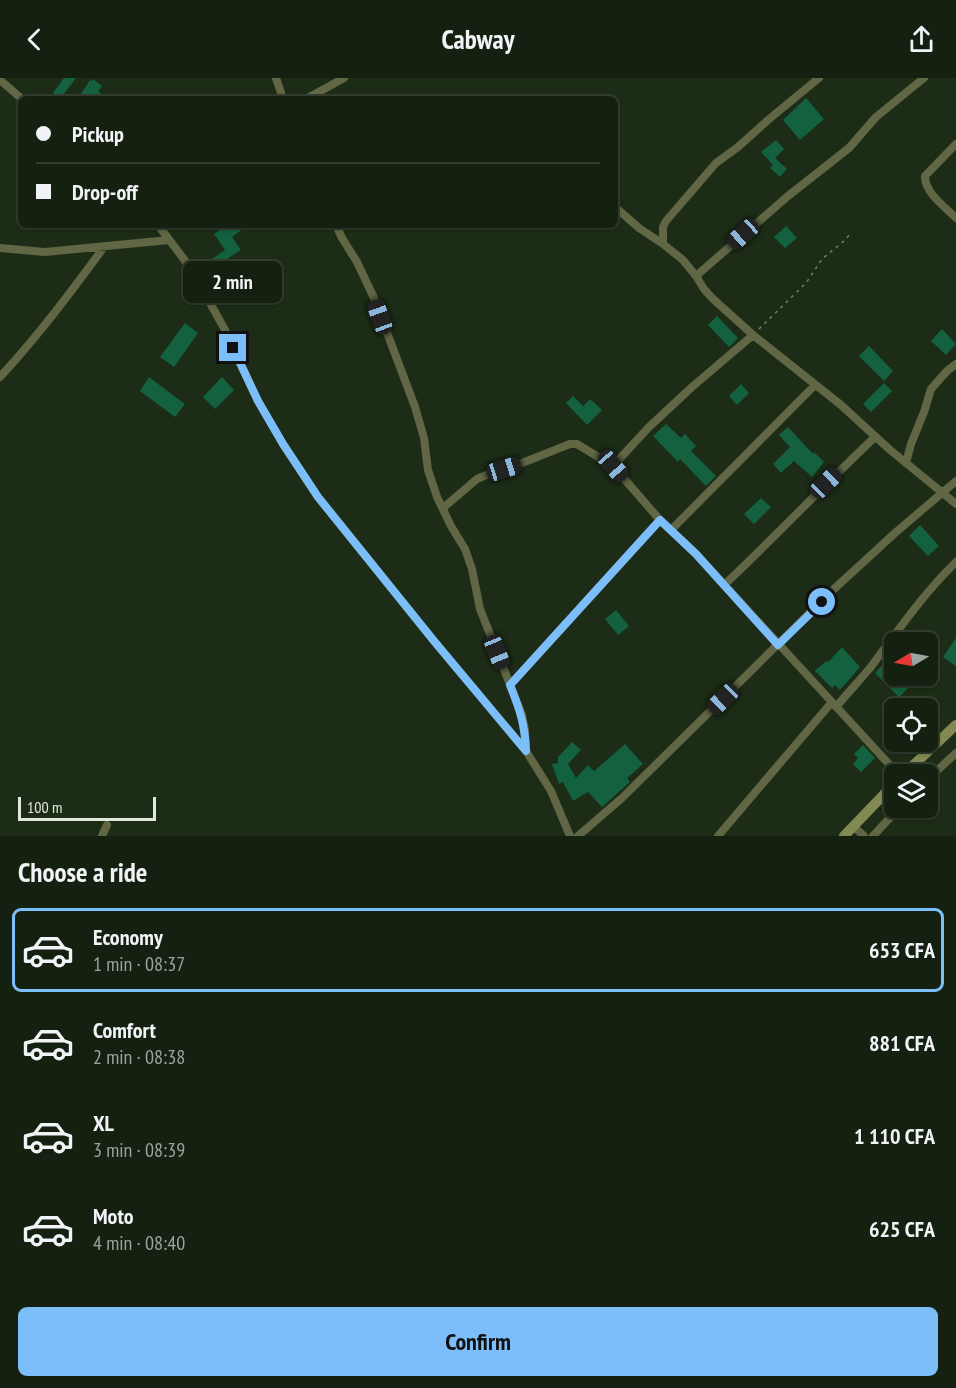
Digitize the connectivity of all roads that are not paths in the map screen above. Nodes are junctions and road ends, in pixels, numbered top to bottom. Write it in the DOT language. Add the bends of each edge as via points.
graph roads {
  1 [pos="8,78"];
  2 [pos="276,78"];
  3 [pos="344,78"];
  4 [pos="819,78"];
  5 [pos="924,78"];
  6 [pos="0,80"];
  7 [pos="9,87"];
  8 [pos="19,96"];
  9 [pos="282,96"];
  10 [pos="311,96"];
  11 [pos="956,144"];
  12 [pos="618,209"];
  13 [pos="956,218"];
  14 [pos="160,228"];
  15 [pos="337,228"];
  16 [pos="169,240"];
  17 [pos="663,244"];
  18 [pos="104,247"];
  19 [pos="0,248"];
  20 [pos="696,276"];
  21 [pos="753,335"];
  22 [pos="956,364"];
  23 [pos="0,377"];
  24 [pos="815,385"];
  25 [pos="875,436"];
  26 [pos="906,463"];
  27 [pos="613,466"];
  28 [pos="956,481"];
  29 [pos="943,493"];
  30 [pos="956,504"];
  31 [pos="443,508"];
  32 [pos="660,520"];
  33 [pos="671,530"];
  34 [pos="956,562"];
  35 [pos="724,585"];
  36 [pos="778,645"];
  37 [pos="510,685"];
  38 [pos="834,705"];
  39 [pos="956,726"];
  40 [pos="526,751"];
  41 [pos="956,753"];
  42 [pos="889,764"];
  43 [pos="915,764"];
  44 [pos="938,770"];
  45 [pos="884,794"];
  46 [pos="890,818"];
  47 [pos="107,825"];
  48 [pos="853,826"];
  49 [pos="102,836"];
  50 [pos="570,836"];
  51 [pos="578,836"];
  52 [pos="718,836"];
  53 [pos="844,836"];
  54 [pos="864,836"];
  55 [pos="873,836"];
  1 -- 7 [label="street"];
  2 -- 9 [label="street"];
  3 -- 10 [label="street"];
  4 -- 17 [label="street" via="716,163 666,221"];
  5 -- 20 [label="street" via="876,117 849,148"];
  6 -- 7 [label="street"];
  7 -- 8 [label="street"];
  11 -- 13 [label="street" via="925,176 925,182 927,189"];
  12 -- 17 [label="street"];
  14 -- 16 [label="street"];
  15 -- 31 [label="street" via="374,298 415,407 428,470"];
  16 -- 18 [label="street"];
  16 -- 40 [label="street" via="225,330 258,401 318,497"];
  17 -- 20 [label="street"];
  18 -- 19 [label="street" via="45,252"];
  18 -- 23 [label="street" via="33,341"];
  20 -- 21 [label="street" via="712,298"];
  21 -- 24 [label="street"];
  21 -- 27 [label="street" via="648,428"];
  22 -- 26 [label="street" via="931,389"];
  24 -- 25 [label="street"];
  24 -- 33 [label="street"];
  25 -- 26 [label="street"];
  25 -- 35 [label="street"];
  26 -- 29 [label="street"];
  27 -- 31 [label="street" via="577,444 570,444 477,479"];
  27 -- 32 [label="street"];
  28 -- 29 [label="street"];
  29 -- 30 [label="street"];
  29 -- 36 [label="street" via="834,589"];
  31 -- 37 [label="street" via="465,549 480,609"];
  32 -- 33 [label="street"];
  32 -- 37 [label="street"];
  33 -- 35 [label="street"];
  34 -- 38 [label="street" via="867,671"];
  35 -- 36 [label="street"];
  36 -- 38 [label="street"];
  36 -- 51 [label="street"];
  37 -- 40 [label="street" via="522,715"];
  38 -- 42 [label="street"];
  38 -- 52 [label="street"];
  39 -- 43 [label="main road"];
  40 -- 50 [label="street" via="551,791"];
  41 -- 44 [label="street"];
  45 -- 48 [label="main road"];
  46 -- 55 [label="street"];
  47 -- 49 [label="street"];
  48 -- 53 [label="main road"];
  48 -- 54 [label="street"];
}
